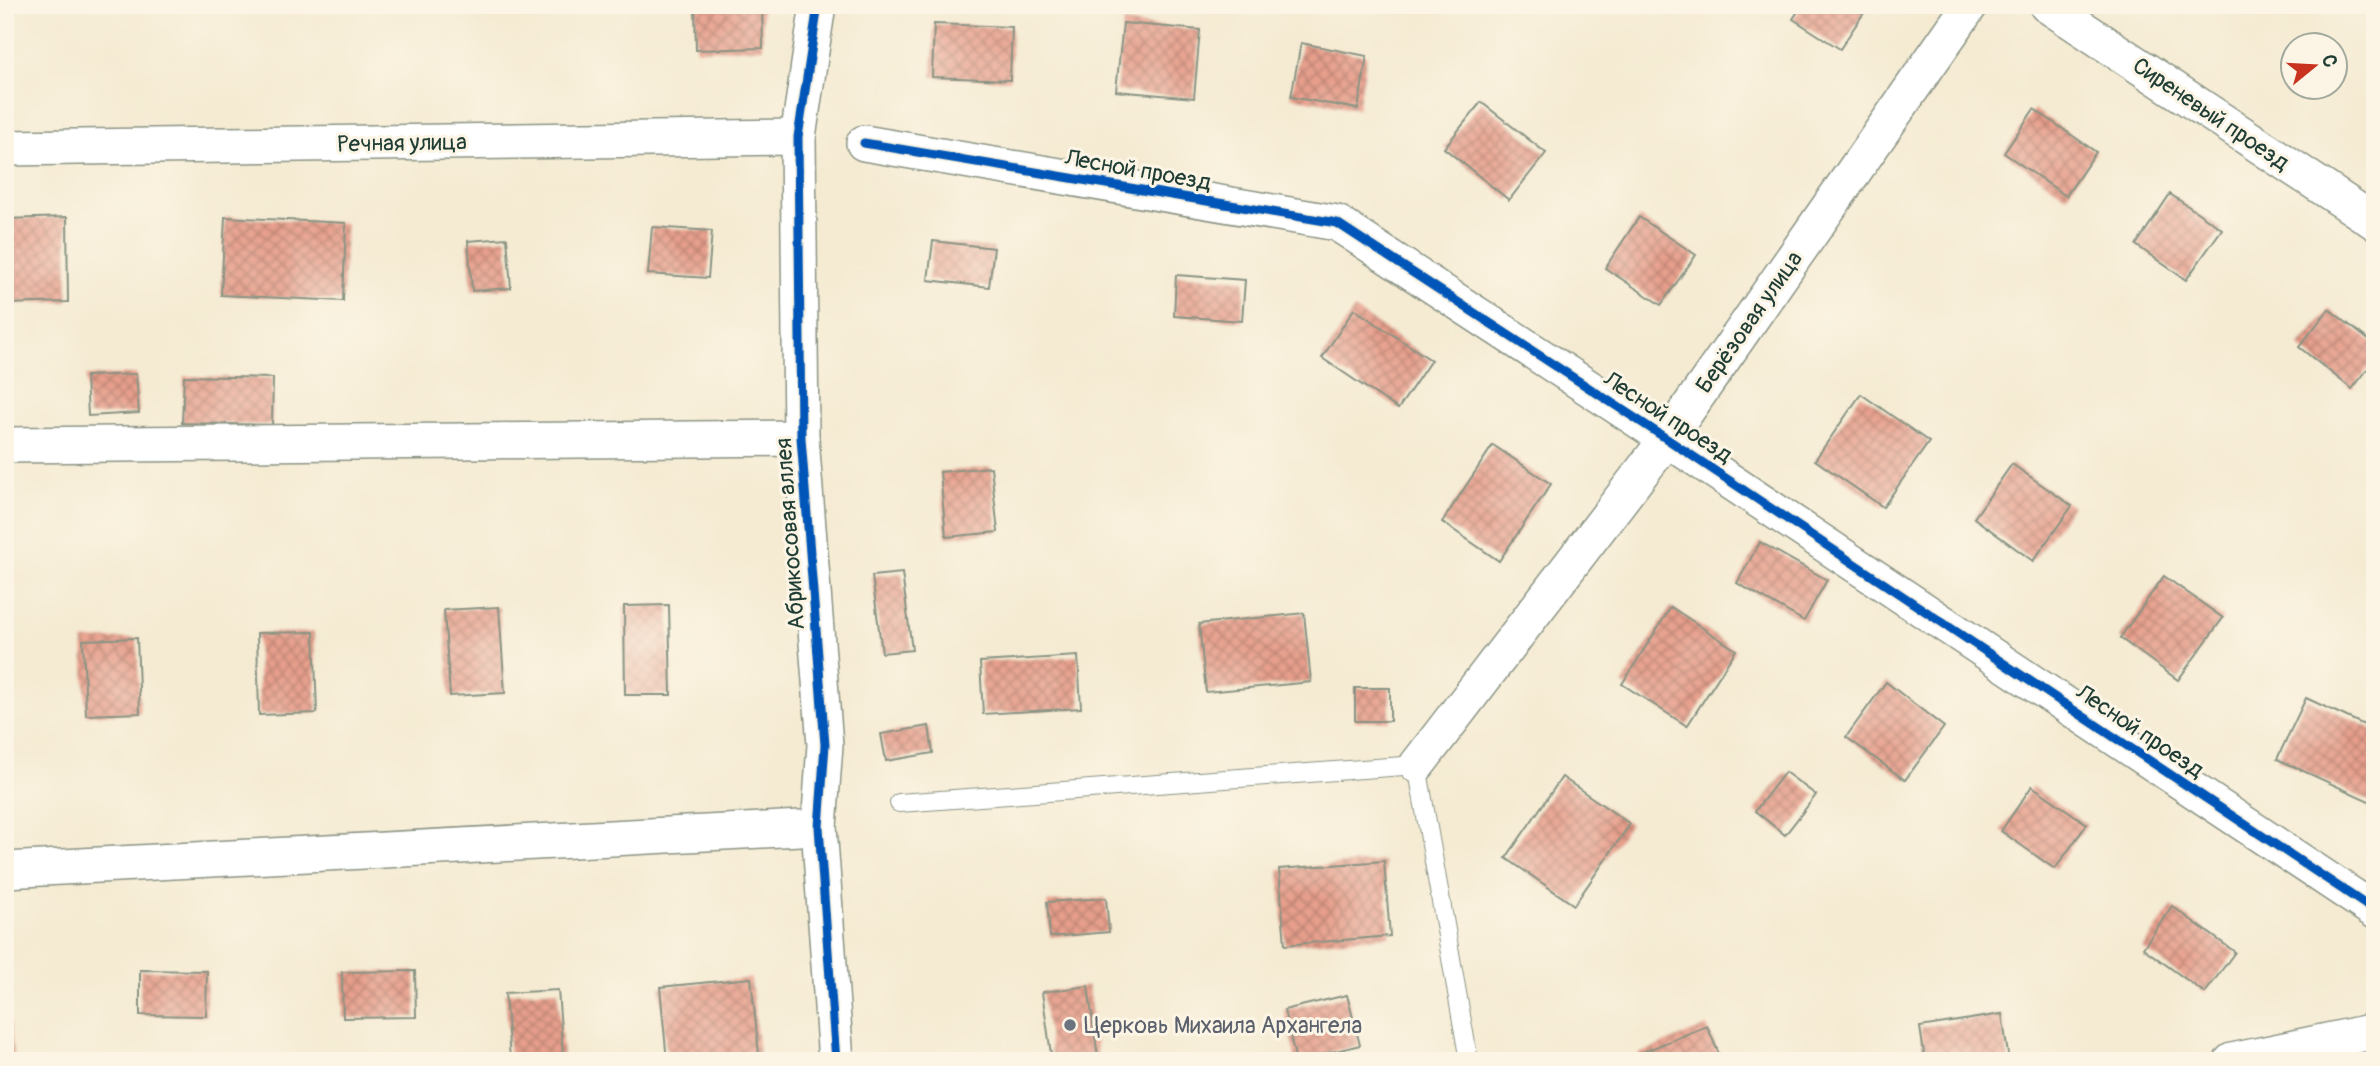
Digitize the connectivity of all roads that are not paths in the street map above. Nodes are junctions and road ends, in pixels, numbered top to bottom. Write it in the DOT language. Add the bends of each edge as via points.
graph roads {
  1 [pos="818,5"];
  2 [pos="1970,5"];
  3 [pos="2047,5"];
  4 [pos="798,137"];
  5 [pos="864,143"];
  6 [pos="5,148"];
  7 [pos="2375,222"];
  8 [pos="802,438"];
  9 [pos="1667,439"];
  10 [pos="5,444"];
  11 [pos="1417,765"];
  12 [pos="899,803"];
  13 [pos="819,827"];
  14 [pos="5,870"];
  15 [pos="2375,911"];
  16 [pos="2375,1031"];
  17 [pos="2375,1054"];
  18 [pos="836,1061"];
  19 [pos="1469,1061"];
  20 [pos="2232,1061"];
  21 [pos="2345,1061"];
  1 -- 4 [label="street, Абрикосовая аллея"];
  2 -- 9 [label="street, Берёзовая улица"];
  3 -- 7 [label="street, Сиреневый проезд"];
  4 -- 6 [label="street, Речная улица"];
  4 -- 8 [label="street, Абрикосовая аллея"];
  5 -- 9 [label="street, Лесной проезд" via="1337,223"];
  8 -- 10 [label="street"];
  8 -- 13 [label="street, Абрикосовая аллея" via="824,745"];
  9 -- 11 [label="street, Берёзовая улица"];
  9 -- 15 [label="street, Лесной проезд"];
  11 -- 12 [label="lane"];
  11 -- 19 [label="lane"];
  13 -- 14 [label="street"];
  13 -- 18 [label="street, Абрикосовая аллея"];
  16 -- 20 [label="street"];
  17 -- 21 [label="street"];
}
